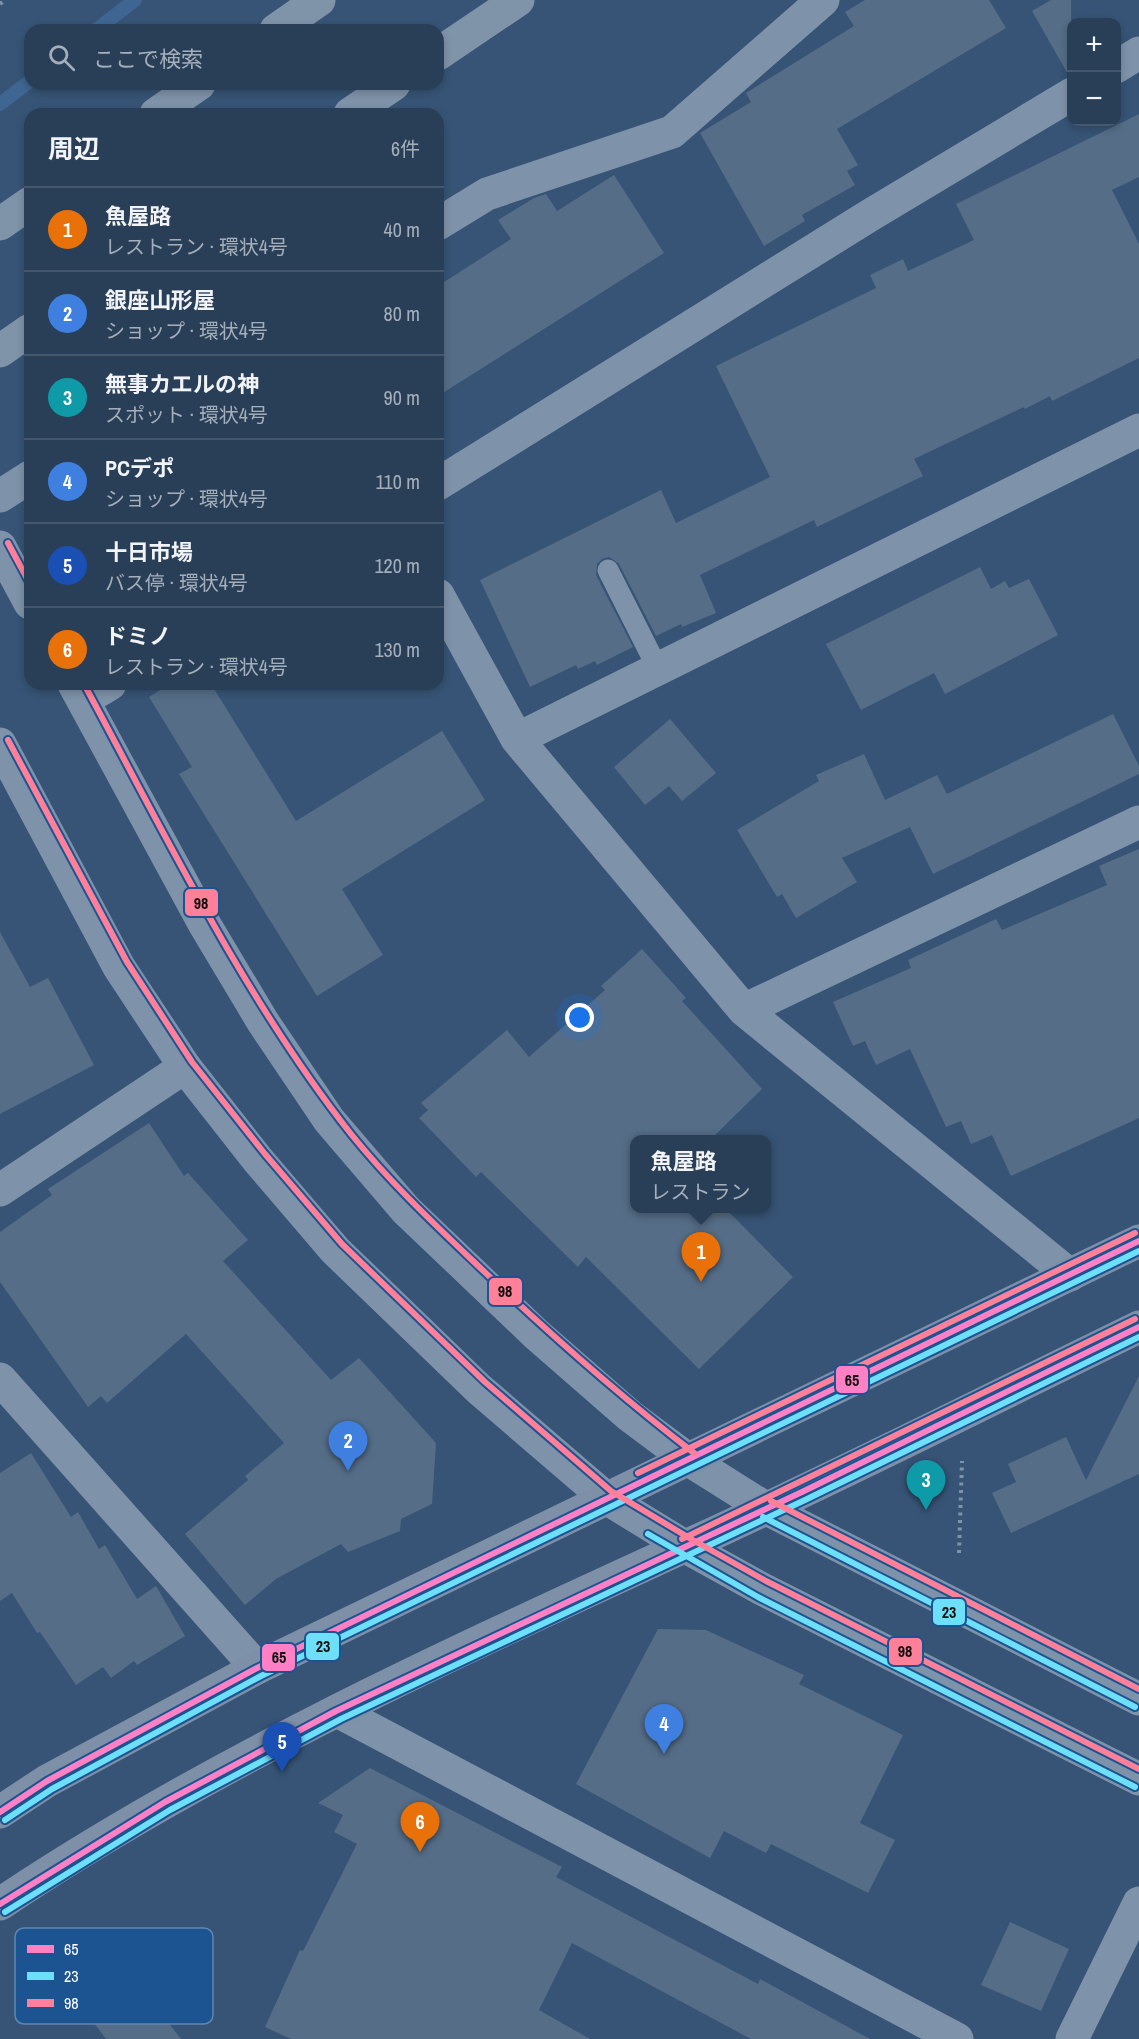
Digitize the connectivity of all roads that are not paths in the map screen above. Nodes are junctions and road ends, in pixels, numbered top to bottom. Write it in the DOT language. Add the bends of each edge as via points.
graph roads {
  1 [pos="319,0"];
  2 [pos="518,0"];
  3 [pos="823,0"];
  4 [pos="285,24"];
  5 [pos="444,50"];
  6 [pos="1139,53"];
  7 [pos="1121,64"];
  8 [pos="190,90"];
  9 [pos="385,90"];
  10 [pos="1067,96"];
  11 [pos="165,108"];
  12 [pos="359,108"];
  13 [pos="24,207"];
  14 [pos="444,220"];
  15 [pos="0,224"];
  16 [pos="24,334"];
  17 [pos="0,351"];
  18 [pos="1139,430"];
  19 [pos="444,480"];
  20 [pos="24,481"];
  21 [pos="0,496"];
  22 [pos="0,547"];
  23 [pos="608,570"];
  24 [pos="24,592"];
  25 [pos="444,606"];
  26 [pos="658,669"];
  27 [pos="89,690"];
  28 [pos="517,739"];
  29 [pos="0,744"];
  30 [pos="1139,822"];
  31 [pos="744,1010"];
  32 [pos="185,1067"];
  33 [pos="0,1190"];
  34 [pos="1139,1241"];
  35 [pos="1070,1275"];
  36 [pos="1139,1327"];
  37 [pos="0,1379"];
  38 [pos="689,1460"];
  39 [pos="606,1498"];
  40 [pos="767,1509"];
  41 [pos="686,1547"];
  42 [pos="257,1668"];
  43 [pos="1139,1699"];
  44 [pos="339,1712"];
  45 [pos="1139,1779"];
  46 [pos="0,1812"];
  47 [pos="1139,1903"];
  48 [pos="0,1904"];
  49 [pos="957,2039"];
  50 [pos="1072,2039"];
  1 -- 4 [label="highway"];
  2 -- 5 [label="highway"];
  3 -- 14 [label="street" via="672,132 486,194"];
  6 -- 7 [label="street"];
  8 -- 11 [label="highway"];
  9 -- 12 [label="highway"];
  10 -- 19 [label="street"];
  13 -- 15 [label="highway"];
  16 -- 17 [label="highway"];
  18 -- 26 [label="street"];
  20 -- 21 [label="street"];
  22 -- 24 [label="street"];
  23 -- 26 [label="lane"];
  25 -- 28 [label="street"];
  26 -- 28 [label="street"];
  27 -- 38 [label="street" via="205,925 263,1022 330,1120 406,1210 536,1334 630,1416"];
  28 -- 31 [label="street"];
  29 -- 32 [label="street" via="119,967"];
  30 -- 31 [label="street"];
  31 -- 35 [label="street"];
  32 -- 33 [label="street"];
  32 -- 39 [label="street" via="335,1250 479,1389"];
  34 -- 35 [label="main road"];
  35 -- 38 [label="main road"];
  36 -- 40 [label="main road"];
  37 -- 42 [label="street"];
  38 -- 39 [label="main road"];
  38 -- 40 [label="street"];
  39 -- 41 [label="street"];
  39 -- 42 [label="main road"];
  40 -- 41 [label="main road"];
  40 -- 43 [label="street"];
  41 -- 44 [label="main road" via="619,1575"];
  41 -- 45 [label="street"];
  42 -- 46 [label="main road" via="46,1781"];
  44 -- 48 [label="main road" via="183,1790 79,1851"];
  44 -- 49 [label="street"];
  47 -- 50 [label="street"];
}
